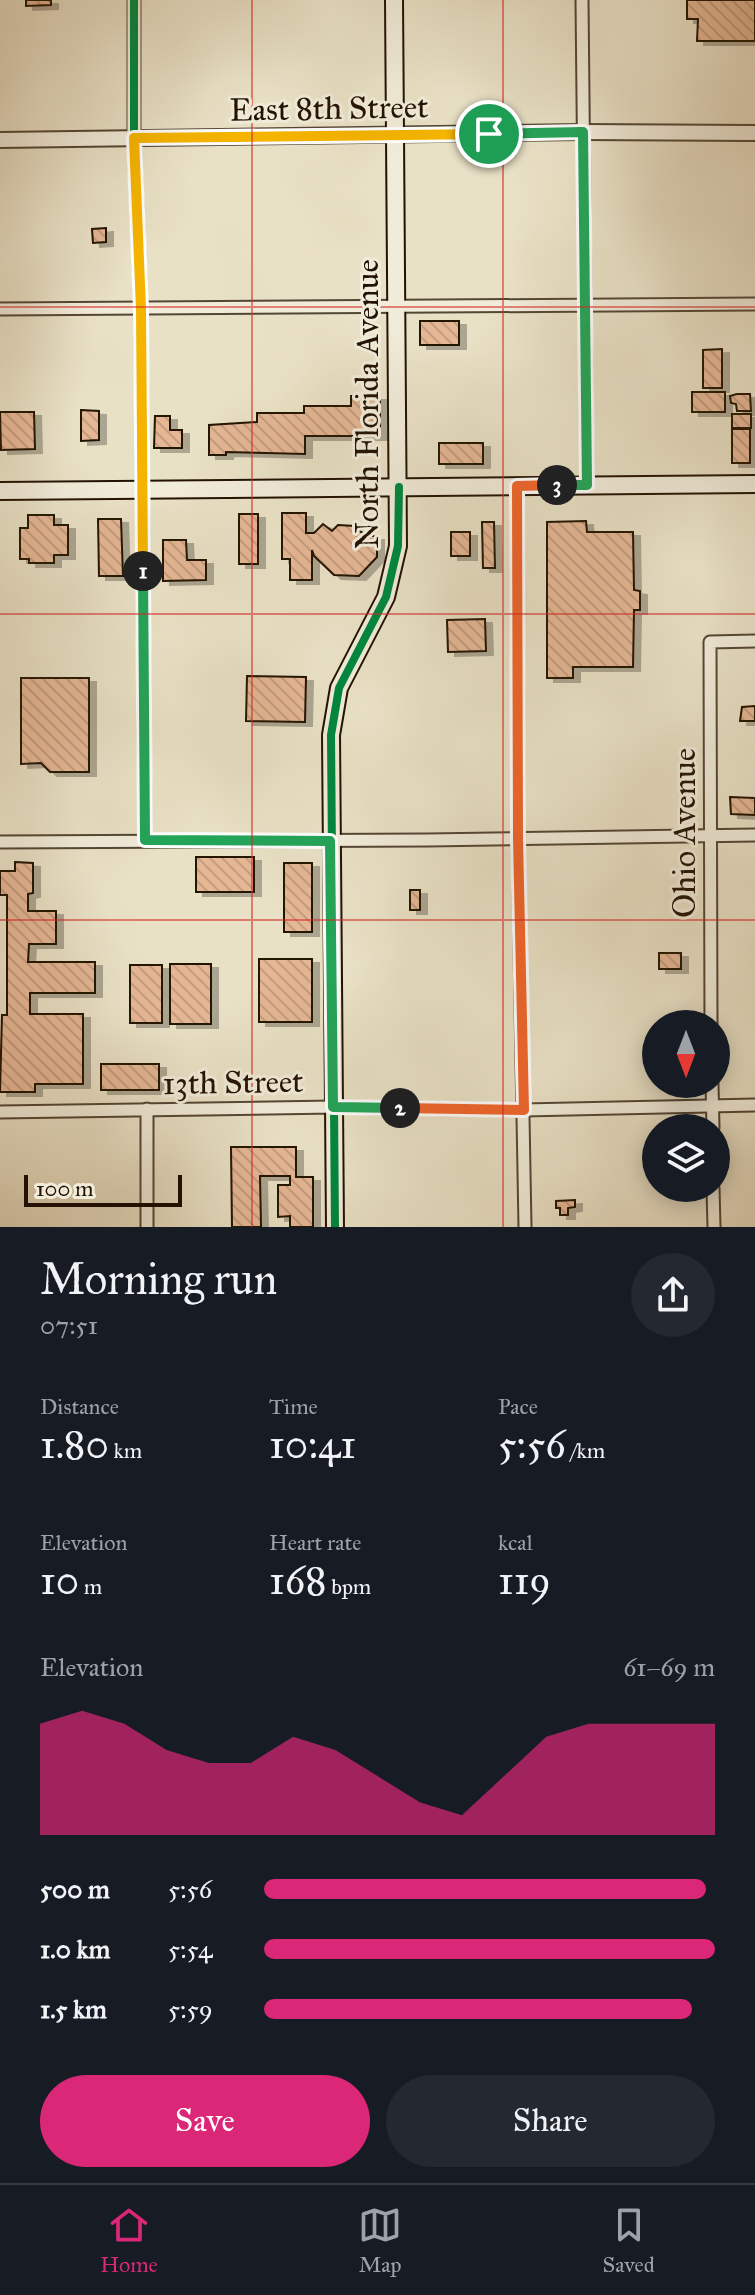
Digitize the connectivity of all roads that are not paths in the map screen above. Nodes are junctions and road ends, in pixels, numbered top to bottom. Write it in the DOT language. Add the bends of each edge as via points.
graph roads {
  1 [pos="134,0"];
  2 [pos="394,0"];
  3 [pos="582,0"];
  4 [pos="583,132"];
  5 [pos="755,133"];
  6 [pos="395,136"];
  7 [pos="134,138"];
  8 [pos="0,140"];
  9 [pos="755,304"];
  10 [pos="587,305"];
  11 [pos="397,306"];
  12 [pos="0,309"];
  13 [pos="141,309"];
  14 [pos="755,484"];
  15 [pos="587,485"];
  16 [pos="517,486"];
  17 [pos="399,487"];
  18 [pos="142,489"];
  19 [pos="0,491"];
  20 [pos="755,641"];
  21 [pos="709,835"];
  22 [pos="755,835"];
  23 [pos="518,839"];
  24 [pos="145,840"];
  25 [pos="330,841"];
  26 [pos="0,842"];
  27 [pos="711,1010"];
  28 [pos="712,1098"];
  29 [pos="712,1105"];
  30 [pos="755,1105"];
  31 [pos="333,1107"];
  32 [pos="147,1109"];
  33 [pos="524,1110"];
  34 [pos="0,1112"];
  35 [pos="712,1114"];
  36 [pos="713,1202"];
  37 [pos="147,1227"];
  38 [pos="335,1227"];
  39 [pos="525,1227"];
  40 [pos="714,1227"];
  1 -- 7 [label="street"];
  2 -- 6 [label="main road, North Florida Avenue"];
  3 -- 4 [label="street"];
  4 -- 5 [label="street, East 8th Street"];
  4 -- 6 [label="street, East 8th Street"];
  4 -- 10 [label="street"];
  6 -- 7 [label="street, East 8th Street"];
  6 -- 11 [label="main road, North Florida Avenue"];
  7 -- 8 [label="street, East 8th Street"];
  7 -- 13 [label="street"];
  9 -- 10 [label="street"];
  10 -- 11 [label="street"];
  10 -- 15 [label="street"];
  11 -- 13 [label="street"];
  11 -- 17 [label="main road, North Florida Avenue"];
  12 -- 13 [label="street"];
  13 -- 18 [label="street"];
  14 -- 15 [label="main road"];
  15 -- 16 [label="main road"];
  16 -- 17 [label="main road"];
  16 -- 23 [label="street"];
  17 -- 18 [label="main road"];
  17 -- 25 [label="main road, North Florida Avenue" via="398,546 386,597 339,688 331,735"];
  18 -- 19 [label="main road"];
  18 -- 24 [label="street"];
  20 -- 21 [label="street, Ohio Avenue" via="710,642"];
  21 -- 22 [label="street"];
  21 -- 23 [label="street"];
  21 -- 27 [label="street, Ohio Avenue"];
  23 -- 25 [label="street"];
  23 -- 33 [label="street"];
  24 -- 25 [label="street"];
  24 -- 26 [label="street"];
  25 -- 31 [label="main road, North Florida Avenue"];
  28 -- 29 [label="street"];
  29 -- 30 [label="street, 13th Street"];
  29 -- 33 [label="street, 13th Street"];
  29 -- 35 [label="street"];
  31 -- 32 [label="street, 13th Street"];
  31 -- 33 [label="street, 13th Street"];
  31 -- 38 [label="main road, North Florida Avenue"];
  32 -- 34 [label="street, 13th Street"];
  32 -- 37 [label="street"];
  33 -- 39 [label="street"];
  36 -- 40 [label="street"];
}
